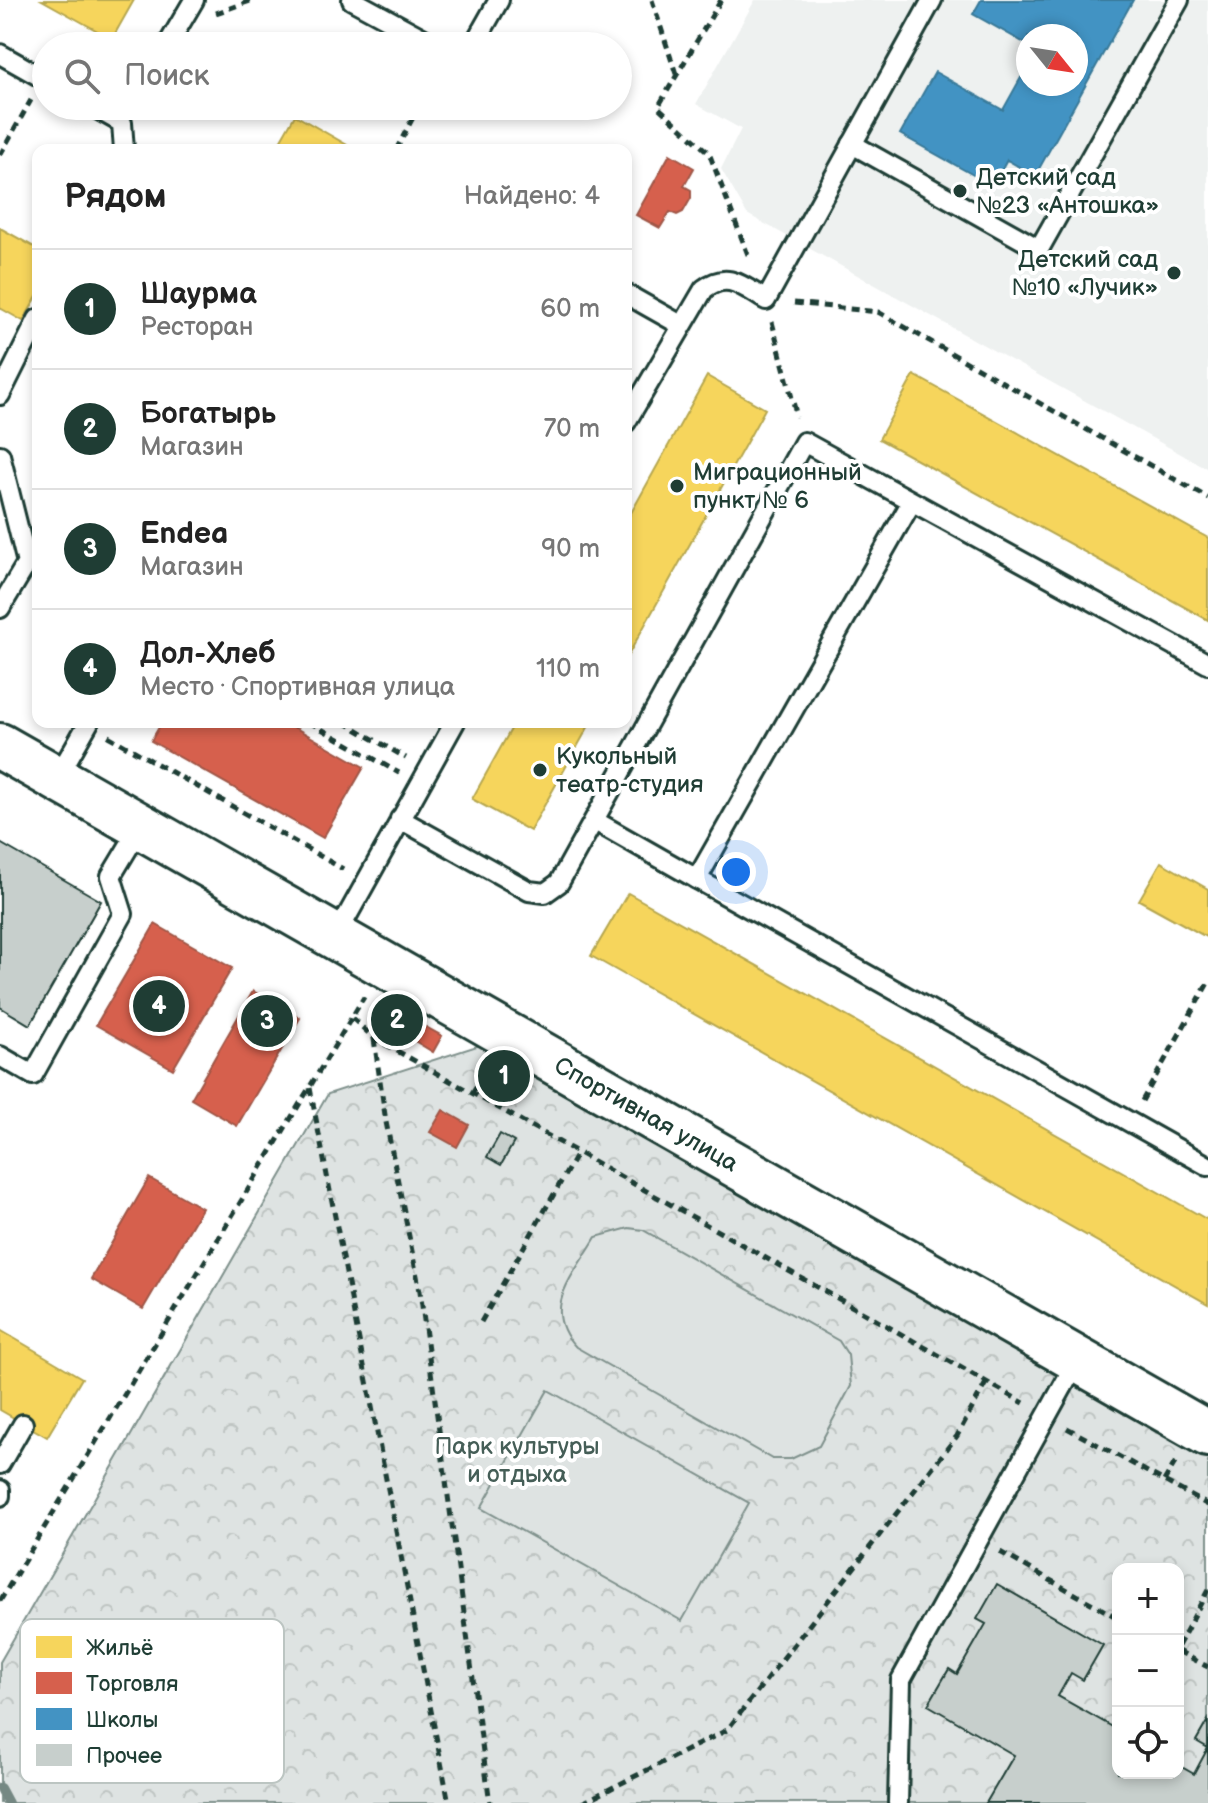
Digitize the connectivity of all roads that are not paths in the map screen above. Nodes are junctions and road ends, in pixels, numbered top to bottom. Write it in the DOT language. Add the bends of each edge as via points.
graph roads {
  1 [pos="194,0"];
  2 [pos="352,0"];
  3 [pos="499,0"];
  4 [pos="932,0"];
  5 [pos="1179,0"];
  6 [pos="175,32"];
  7 [pos="411,32"];
  8 [pos="481,32"];
  9 [pos="0,54"];
  10 [pos="32,72"];
  11 [pos="117,120"];
  12 [pos="124,120"];
  13 [pos="122,123"];
  14 [pos="124,144"];
  15 [pos="852,144"];
  16 [pos="632,297"];
  17 [pos="681,325"];
  18 [pos="32,331"];
  19 [pos="0,395"];
  20 [pos="632,411"];
  21 [pos="0,455"];
  22 [pos="911,503"];
  23 [pos="0,608"];
  24 [pos="1208,664"];
  25 [pos="85,728"];
  26 [pos="452,728"];
  27 [pos="0,746"];
  28 [pos="57,778"];
  29 [pos="400,819"];
  30 [pos="595,821"];
  31 [pos="141,826"];
  32 [pos="697,879"];
  33 [pos="336,936"];
  34 [pos="0,1056"];
  35 [pos="1208,1166"];
  36 [pos="1078,1359"];
  37 [pos="23,1424"];
  38 [pos="1194,1445"];
  39 [pos="0,1464"];
  40 [pos="898,1803"];
  1 -- 6 [label="lane"];
  2 -- 7 [label="lane"];
  3 -- 8 [label="lane"];
  4 -- 15 [label="lane"];
  5 -- 15 [label="lane" via="1039,249"];
  9 -- 10 [label="lane"];
  11 -- 13 [label="lane"];
  12 -- 13 [label="lane"];
  13 -- 14 [label="lane"];
  15 -- 17 [label="lane" via="766,300 730,279 718,279 704,289"];
  16 -- 17 [label="lane"];
  17 -- 20 [label="lane"];
  18 -- 19 [label="lane"];
  21 -- 23 [label="lane" via="27,563"];
  22 -- 24 [label="lane"];
  22 -- 30 [label="lane" via="804,442"];
  22 -- 32 [label="lane"];
  25 -- 28 [label="lane"];
  26 -- 29 [label="lane"];
  27 -- 28 [label="street, Спортивная улица"];
  28 -- 31 [label="street, Спортивная улица"];
  29 -- 30 [label="lane" via="529,891 545,893 559,883"];
  29 -- 33 [label="lane"];
  30 -- 32 [label="lane"];
  31 -- 33 [label="street, Спортивная улица"];
  31 -- 34 [label="lane" via="111,876 123,914 33,1075"];
  32 -- 35 [label="lane"];
  33 -- 36 [label="street, Спортивная улица"];
  36 -- 38 [label="street, Спортивная улица"];
  36 -- 40 [label="lane" via="901,1680"];
  37 -- 39 [label="lane"];
}
